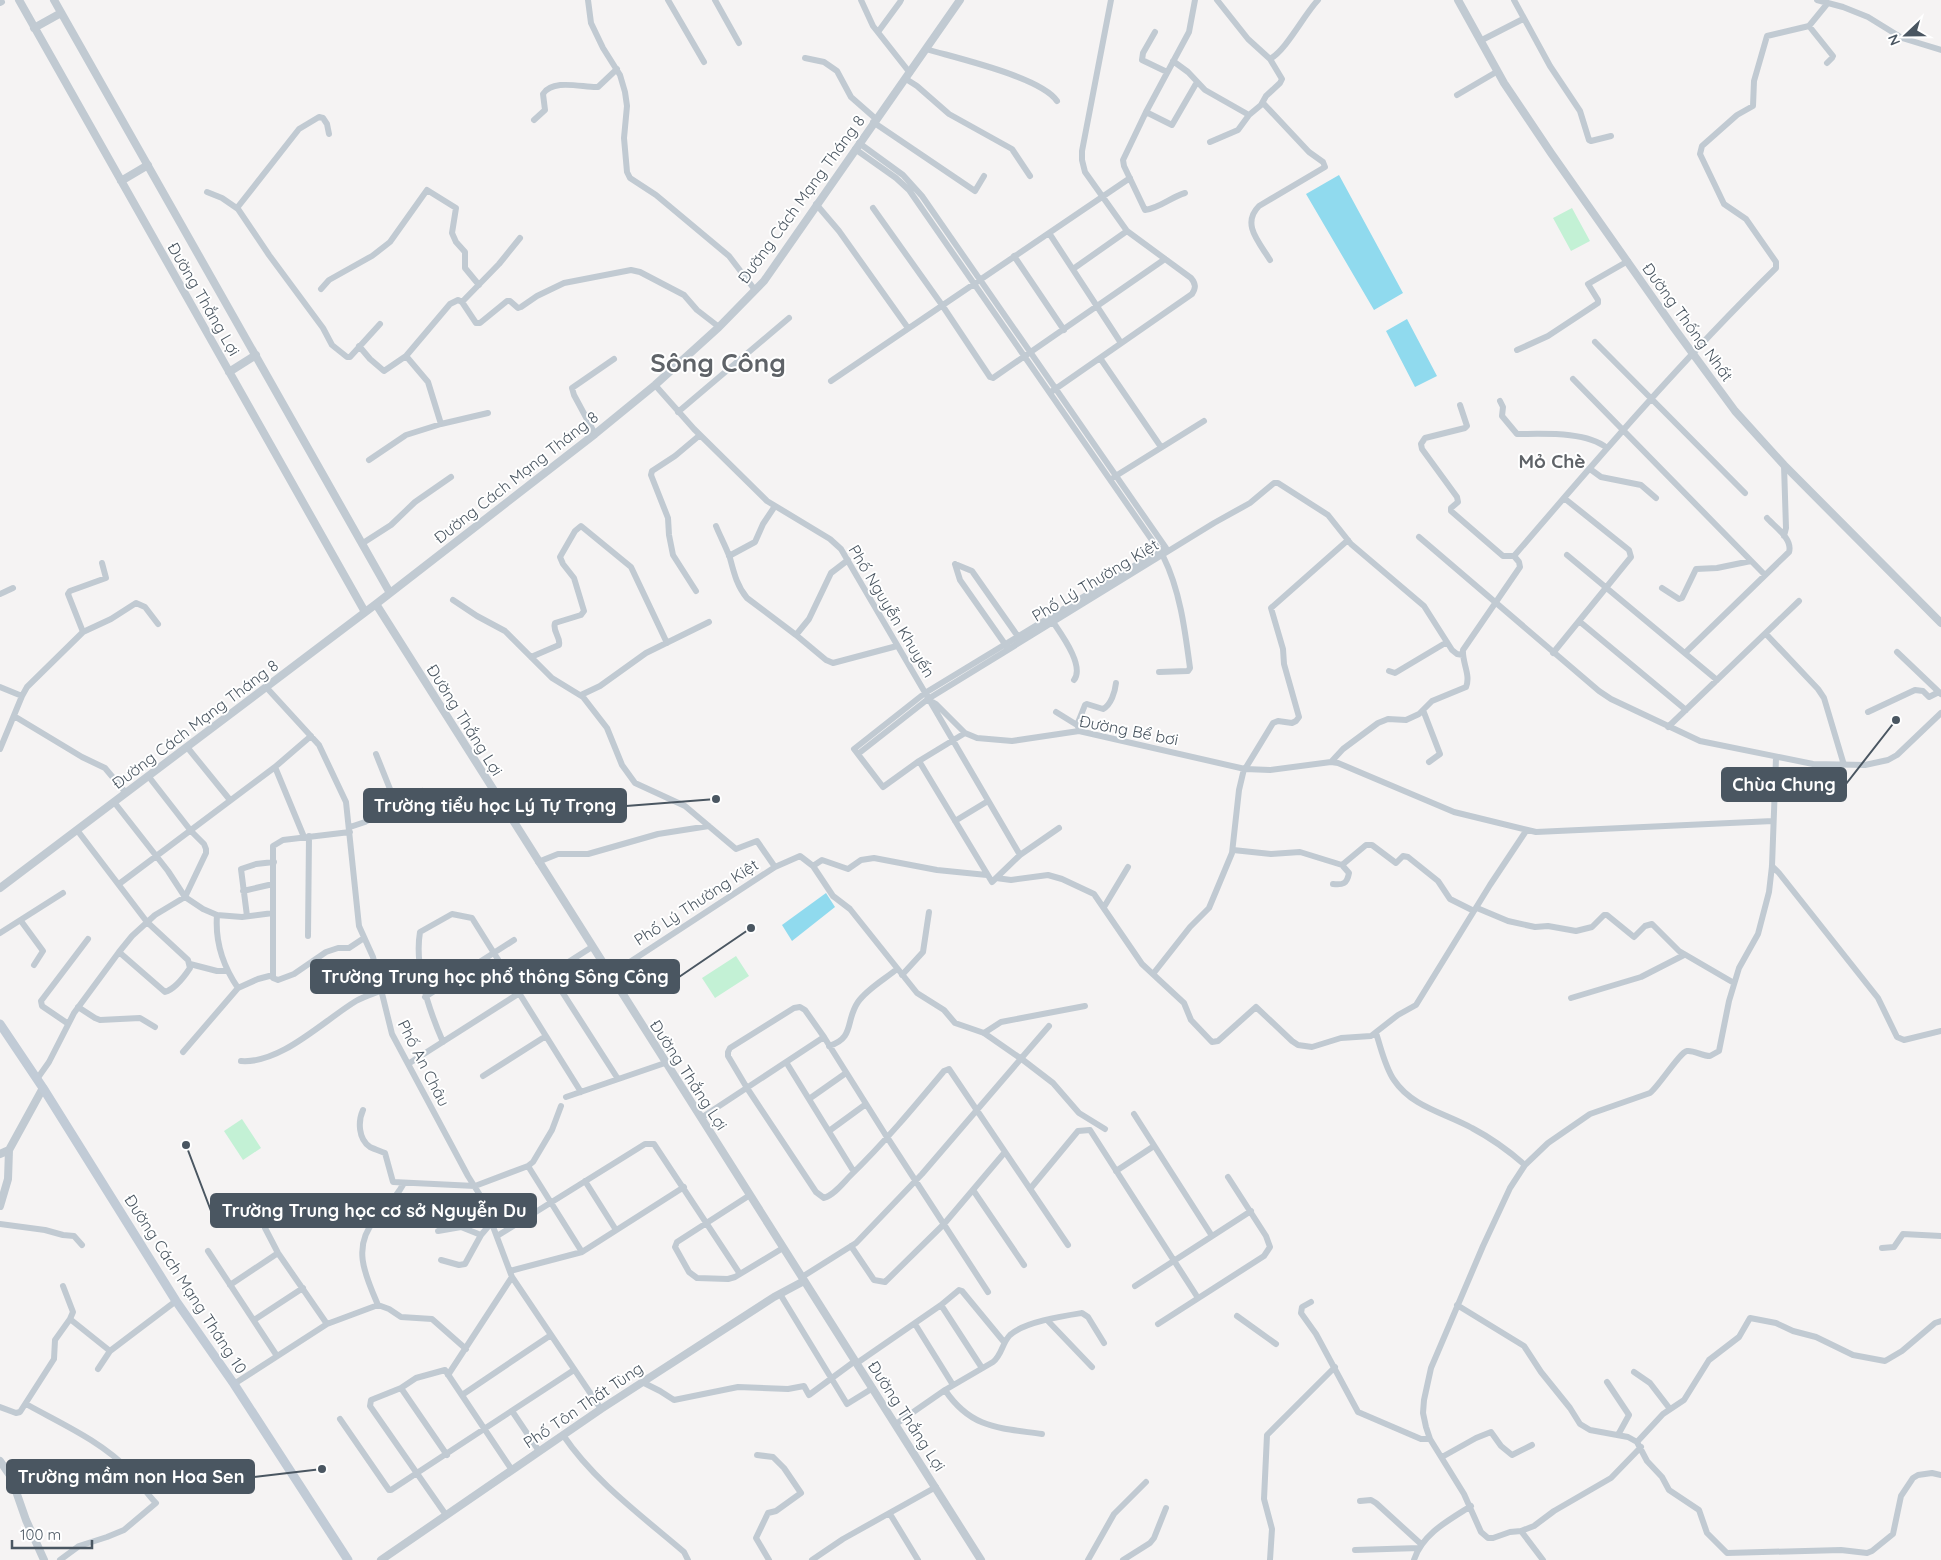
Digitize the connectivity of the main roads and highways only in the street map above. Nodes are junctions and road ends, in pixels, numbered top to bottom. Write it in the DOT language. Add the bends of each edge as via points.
graph roads {
  1 [pos="0,1024"];
  2 [pos="348,1560"];
  1 -- 2 [label="main road, Đường Cách Mạng Tháng 10" via="176,1301"];
}
